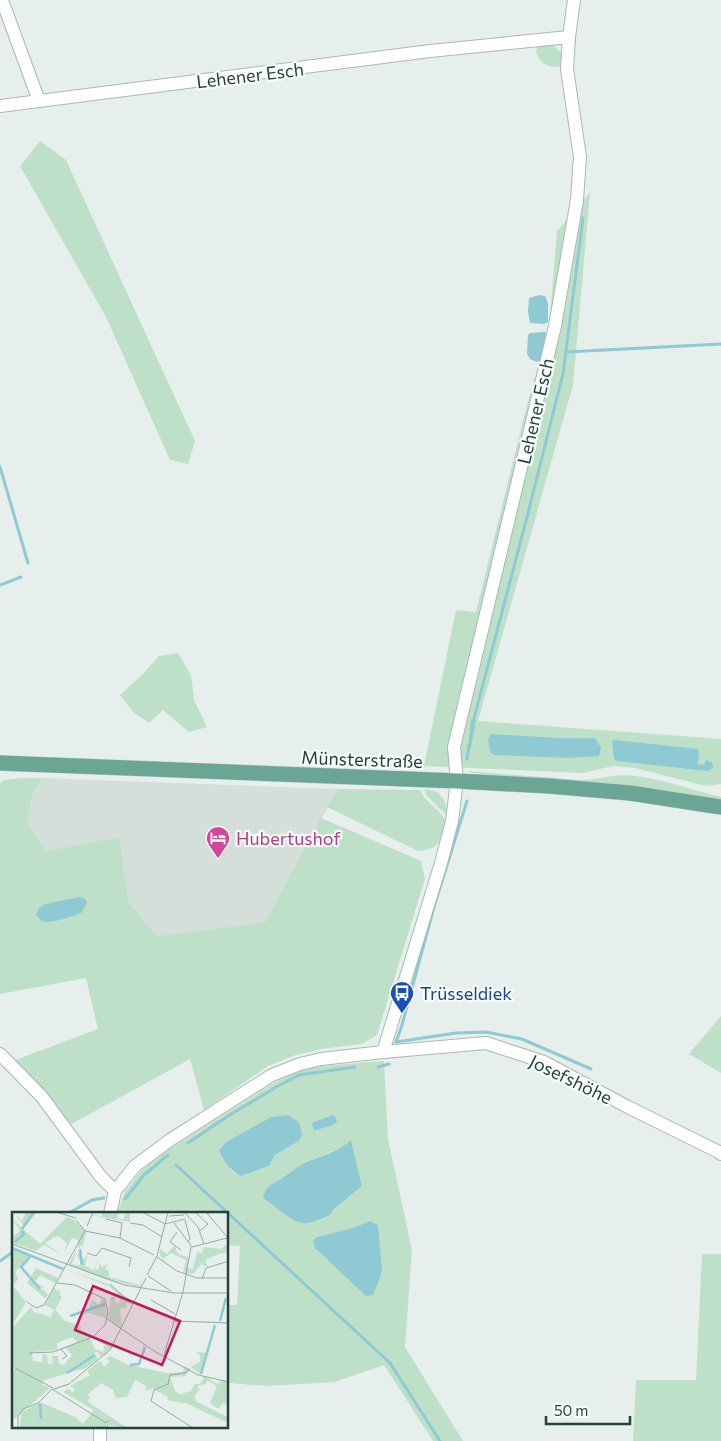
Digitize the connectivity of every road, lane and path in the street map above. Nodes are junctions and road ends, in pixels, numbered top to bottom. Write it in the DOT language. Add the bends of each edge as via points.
graph roads {
  1 [pos="2,0"];
  2 [pos="574,0"];
  3 [pos="569,38"];
  4 [pos="38,101"];
  5 [pos="0,106"];
  6 [pos="0,763"];
  7 [pos="457,781"];
  8 [pos="721,807"];
  9 [pos="383,1052"];
  10 [pos="0,1054"];
  11 [pos="720,1151"];
  12 [pos="115,1191"];
  13 [pos="110,1212"];
  14 [pos="100,1428"];
  15 [pos="100,1441"];
  1 -- 4 [label="street"];
  2 -- 3 [label="street, Lehener Esch"];
  3 -- 4 [label="street, Lehener Esch" via="430,51"];
  3 -- 7 [label="street, Lehener Esch" via="567,69 580,157 576,200 555,326 454,748"];
  4 -- 5 [label="street, Lehener Esch"];
  6 -- 7 [label="main road, Münsterstraße"];
  7 -- 8 [label="main road, Münsterstraße" via="630,793"];
  7 -- 9 [label="street" via="441,864"];
  9 -- 11 [label="street, Josefshöhe" via="486,1043 544,1062"];
  9 -- 12 [label="street" via="321,1059 272,1075 135,1166"];
  10 -- 12 [label="street" via="42,1097"];
  12 -- 13 [label="street"];
  14 -- 15 [label="street"];
}
